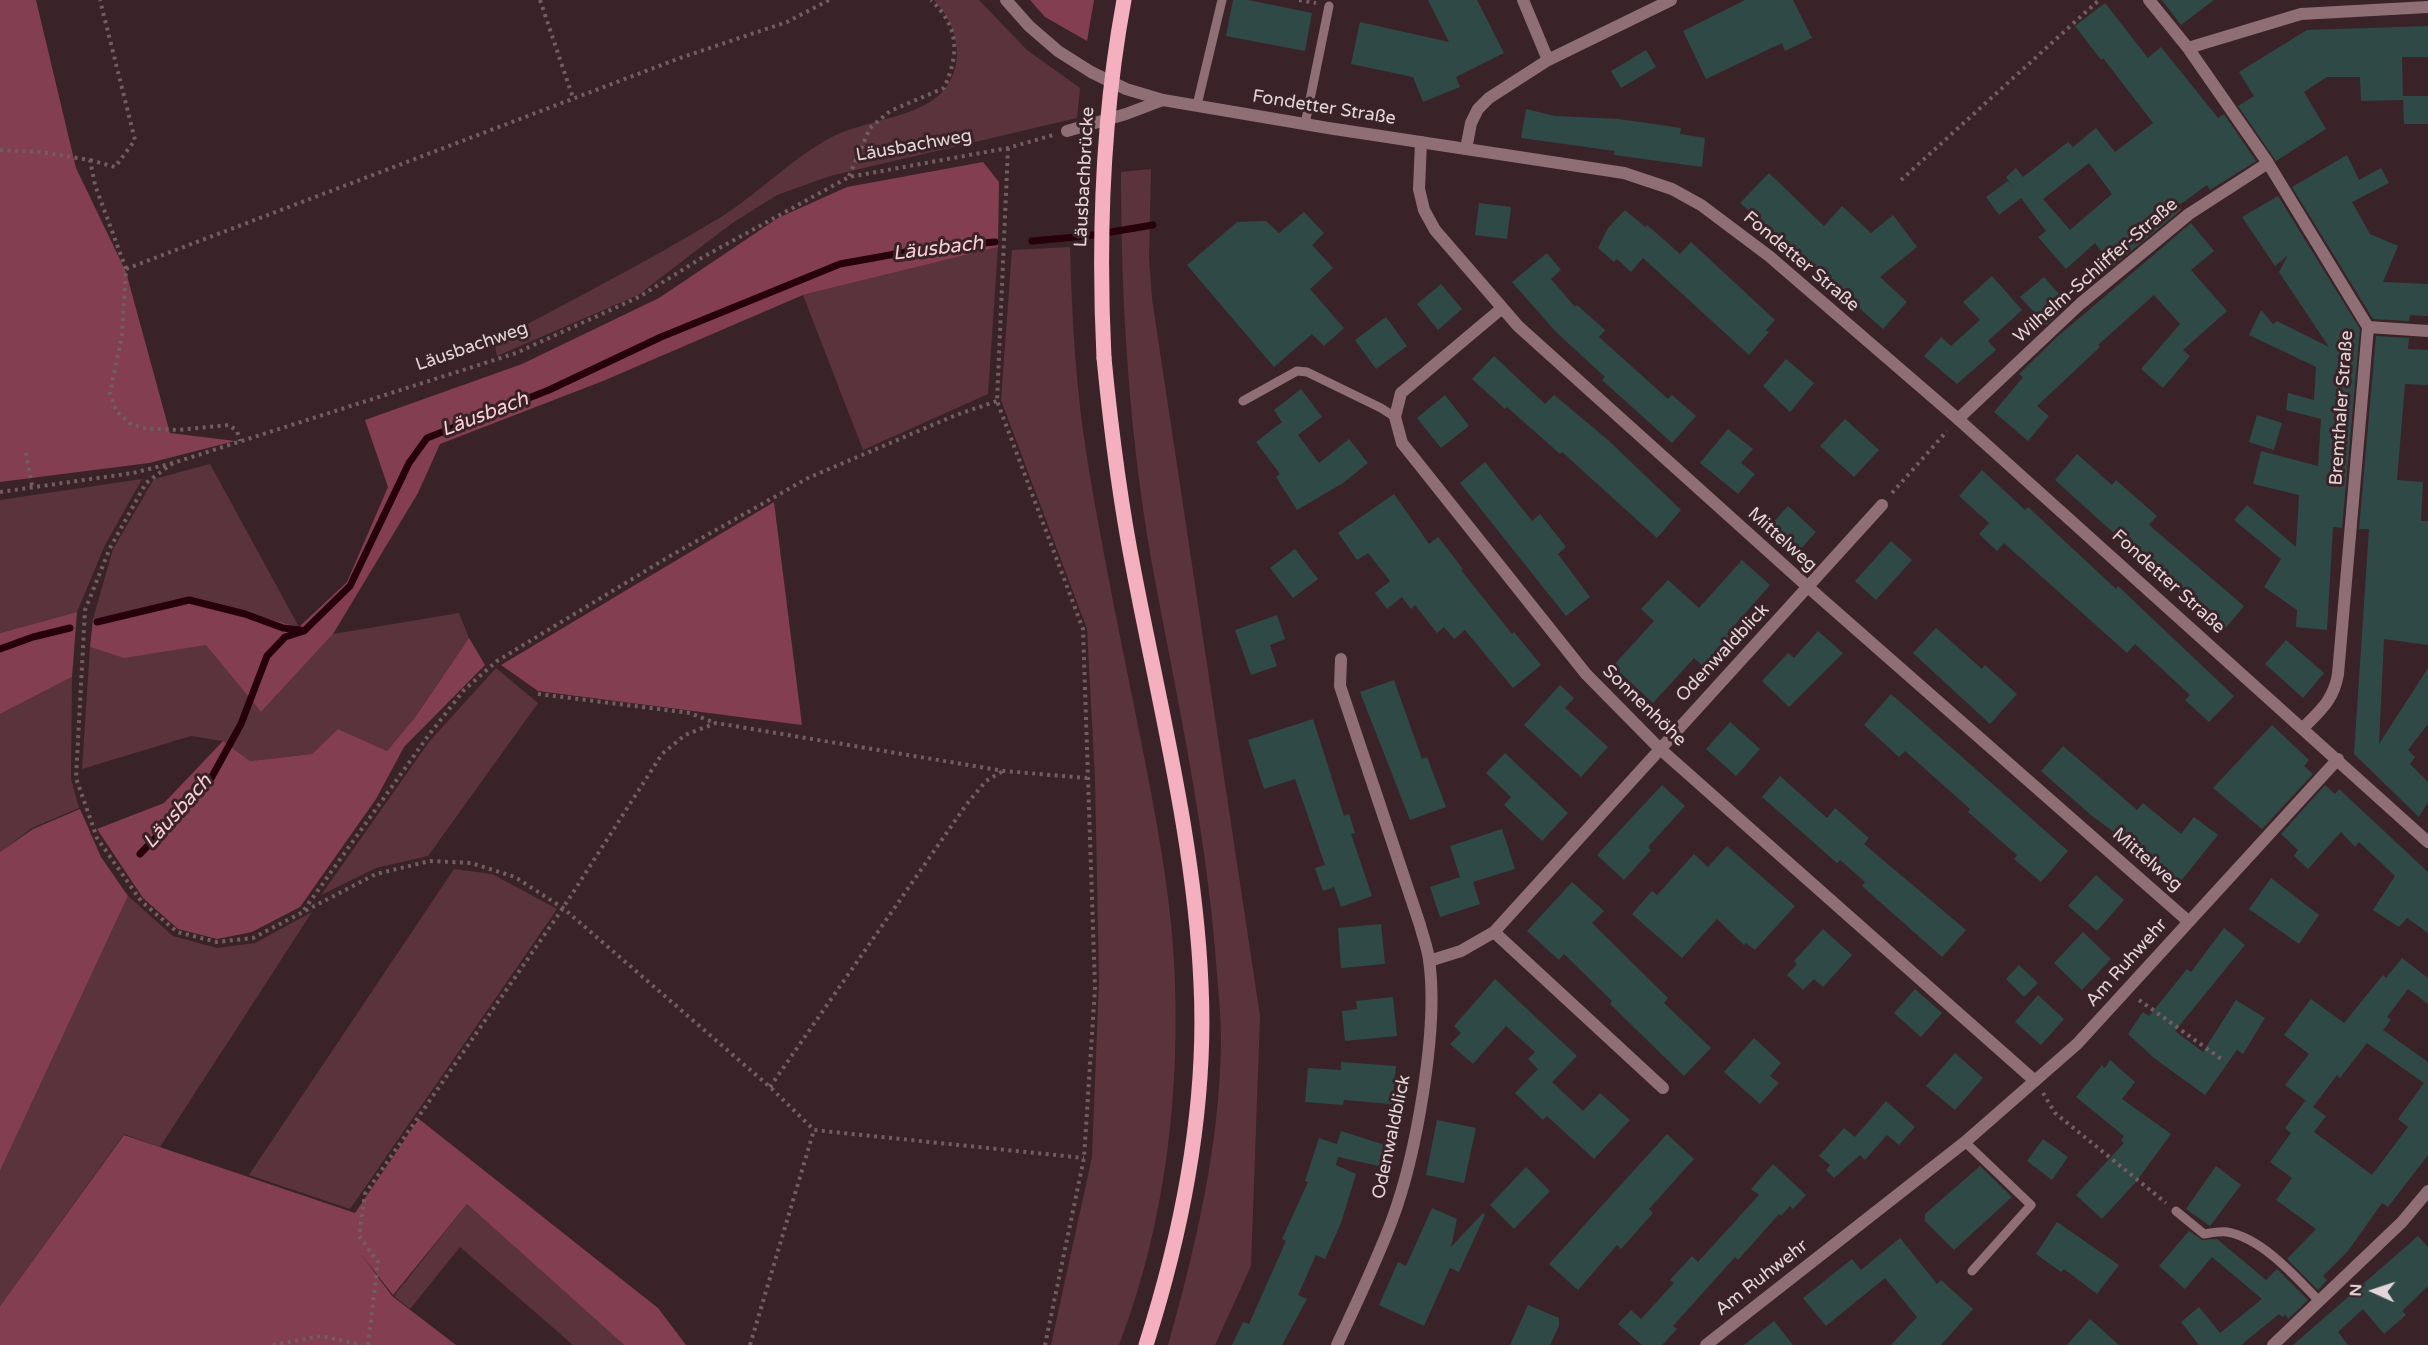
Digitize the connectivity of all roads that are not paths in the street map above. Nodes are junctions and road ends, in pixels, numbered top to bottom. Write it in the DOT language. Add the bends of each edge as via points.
graph roads {
  1 [pos="1006,0"];
  2 [pos="1124,0"];
  3 [pos="1222,0"];
  4 [pos="1523,0"];
  5 [pos="1671,0"];
  6 [pos="2149,0"];
  7 [pos="1329,6"];
  8 [pos="2428,7"];
  9 [pos="2188,48"];
  10 [pos="1548,60"];
  11 [pos="1163,100"];
  12 [pos="1197,105"];
  13 [pos="1305,124"];
  14 [pos="1067,131"];
  15 [pos="1421,142"];
  16 [pos="1466,149"];
  17 [pos="2268,163"];
  18 [pos="1501,309"];
  19 [pos="2368,327"];
  20 [pos="2428,331"];
  21 [pos="1243,401"];
  22 [pos="1395,417"];
  23 [pos="1958,418"];
  24 [pos="1882,505"];
  25 [pos="1808,587"];
  26 [pos="1341,659"];
  27 [pos="2304,728"];
  28 [pos="1659,748"];
  29 [pos="2338,759"];
  30 [pos="2427,839"];
  31 [pos="2188,921"];
  32 [pos="1494,932"];
  33 [pos="1430,961"];
  34 [pos="2035,1081"];
  35 [pos="1663,1088"];
  36 [pos="1965,1142"];
  37 [pos="2428,1191"];
  38 [pos="2176,1211"];
  39 [pos="1972,1271"];
  40 [pos="2319,1301"];
  41 [pos="1146,1345"];
  42 [pos="1337,1345"];
  43 [pos="1706,1345"];
  44 [pos="2273,1345"];
  1 -- 11 [label="street, Fondetter Straße" via="1029,26 1082,67 1126,89"];
  2 -- 41 [label="main road, Läusbachbrücke, bridge" via="1106,124 1101,202 1104,358 1118,480 1184,834 1201,985 1199,1100 1192,1157 1170,1262"];
  3 -- 12 [label="lane"];
  4 -- 10 [label="street"];
  5 -- 10 [label="street"];
  6 -- 9 [label="street, Bremthaler Straße"];
  7 -- 13 [label="lane"];
  8 -- 9 [label="street" via="2301,14"];
  9 -- 17 [label="street, Bremthaler Straße"];
  10 -- 16 [label="street" via="1478,109"];
  11 -- 12 [label="street, Fondetter Straße"];
  11 -- 14 [label="street"];
  12 -- 13 [label="street, Fondetter Straße"];
  13 -- 15 [label="street, Fondetter Straße"];
  15 -- 16 [label="street, Fondetter Straße"];
  15 -- 18 [label="street, Mittelweg" via="1419,189 1424,210 1435,230"];
  16 -- 23 [label="street, Fondetter Straße" via="1624,173 1672,189 1701,205 1769,256"];
  17 -- 19 [label="street, Bremthaler Straße"];
  17 -- 23 [label="street, Wilhelm-Schliffer-Straße" via="2180,221 2080,304"];
  18 -- 22 [label="street" via="1401,393"];
  18 -- 25 [label="street, Mittelweg"];
  19 -- 20 [label="street"];
  19 -- 27 [label="street, Bremthaler Straße" via="2338,674 2335,692"];
  21 -- 22 [label="lane" via="1297,371 1307,372"];
  22 -- 28 [label="street, Sonnenhöhe" via="1402,443 1586,674"];
  23 -- 27 [label="street, Fondetter Straße"];
  24 -- 25 [label="street, Odenwaldblick"];
  25 -- 28 [label="street, Odenwaldblick"];
  25 -- 31 [label="street, Mittelweg"];
  26 -- 33 [label="street, Odenwaldblick" via="1340,686"];
  27 -- 29 [label="street, Fondetter Straße"];
  28 -- 32 [label="street, Odenwaldblick"];
  28 -- 34 [label="street, Sonnenhöhe"];
  29 -- 30 [label="street, Fondetter Straße"];
  29 -- 31 [label="street, Am Ruhwehr"];
  31 -- 34 [label="street, Am Ruhwehr" via="2077,1044"];
  32 -- 33 [label="street, Odenwaldblick" via="1461,951"];
  32 -- 35 [label="street"];
  33 -- 42 [label="street, Odenwaldblick" via="1426,1062 1405,1179 1392,1220"];
  34 -- 36 [label="street, Am Ruhwehr"];
  36 -- 39 [label="lane" via="2031,1205"];
  36 -- 43 [label="street, Am Ruhwehr"];
  37 -- 40 [label="street" via="2402,1222"];
  38 -- 40 [label="lane" via="2204,1234 2226,1232 2248,1240 2285,1265"];
  40 -- 44 [label="street"];
}
